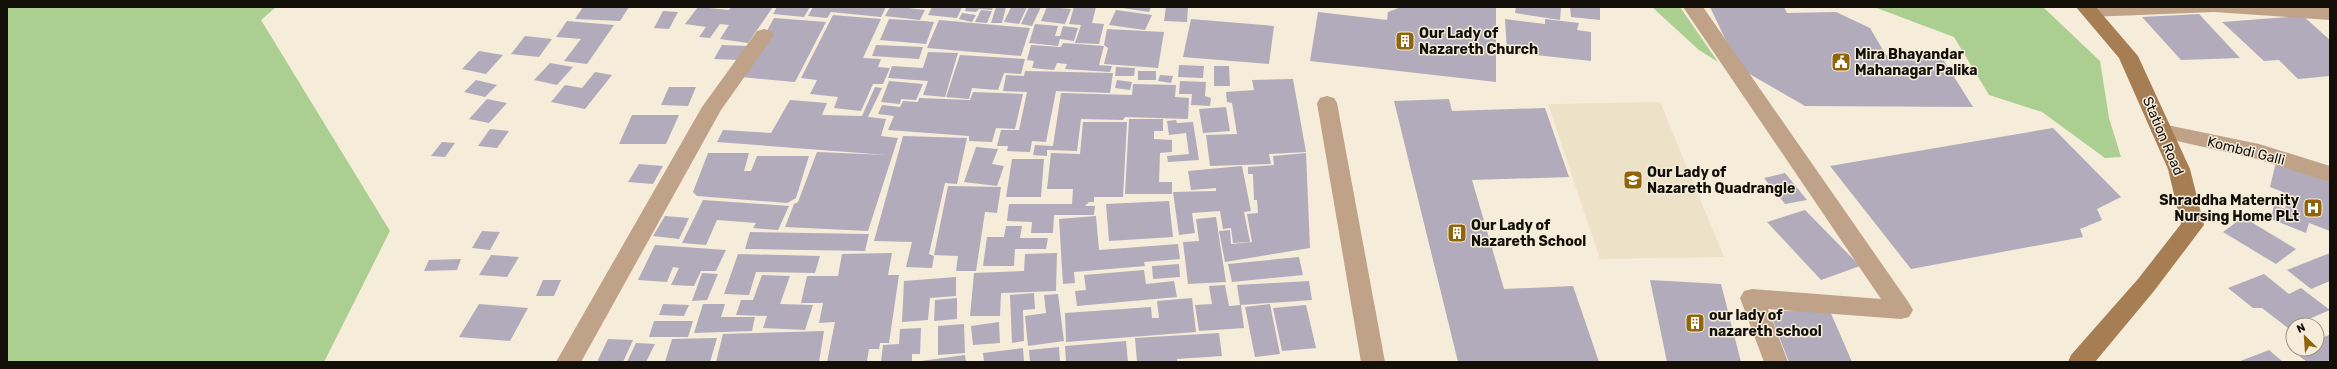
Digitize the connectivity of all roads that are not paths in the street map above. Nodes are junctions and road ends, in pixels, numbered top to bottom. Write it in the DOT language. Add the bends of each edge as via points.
graph roads {
  1 [pos="1693,7"];
  2 [pos="2210,7"];
  3 [pos="2217,7"];
  4 [pos="2088,9"];
  5 [pos="2330,14"];
  6 [pos="764,35"];
  7 [pos="1327,103"];
  8 [pos="2162,131"];
  9 [pos="2330,174"];
  10 [pos="568,362"];
  11 [pos="1373,362"];
  12 [pos="1776,362"];
  13 [pos="2080,362"];
  1 -- 12 [label="street" via="1901,310 1752,298"];
  2 -- 4 [label="street"];
  3 -- 5 [label="street"];
  4 -- 8 [label="street, Station Road" via="2128,56"];
  6 -- 10 [label="street" via="712,107"];
  7 -- 11 [label="street"];
  8 -- 9 [label="street, Kombdi Galli" via="2259,152"];
  8 -- 13 [label="street, Station Road" via="2179,169 2193,225"];
}
